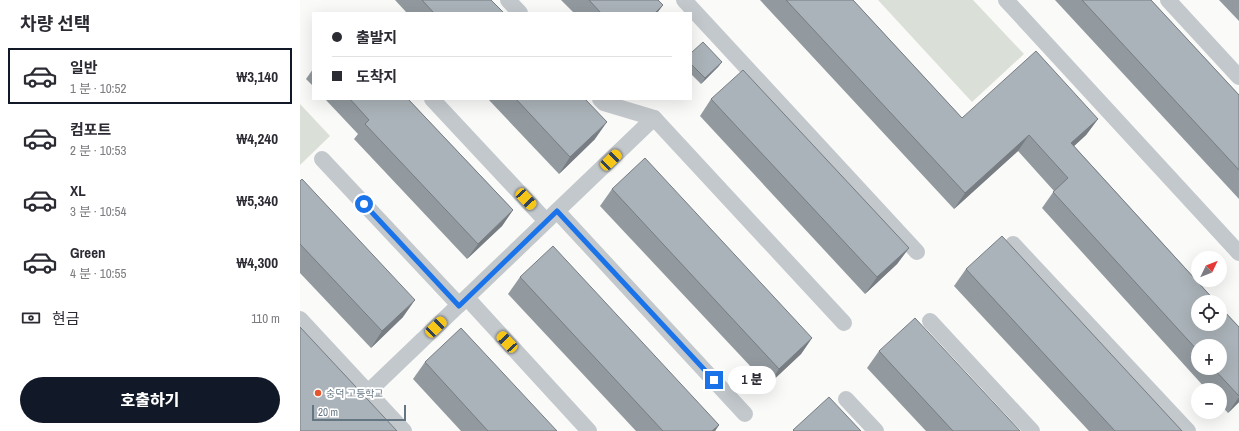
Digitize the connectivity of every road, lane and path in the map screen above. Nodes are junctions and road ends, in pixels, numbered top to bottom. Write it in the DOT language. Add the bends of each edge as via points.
graph roads {
  1 [pos="508,0"];
  2 [pos="684,0"];
  3 [pos="1006,0"];
  4 [pos="1168,0"];
  5 [pos="519,12"];
  6 [pos="692,12"];
  7 [pos="694,16"];
  8 [pos="1239,77"];
  9 [pos="433,100"];
  10 [pos="605,100"];
  11 [pos="654,118"];
  12 [pos="322,159"];
  13 [pos="552,216"];
  14 [pos="1014,244"];
  15 [pos="917,252"];
  16 [pos="1239,253"];
  17 [pos="463,302"];
  18 [pos="300,319"];
  19 [pos="930,321"];
  20 [pos="844,323"];
  21 [pos="368,392"];
  22 [pos="846,399"];
  23 [pos="745,414"];
  24 [pos="404,431"];
  25 [pos="589,431"];
  26 [pos="876,431"];
  27 [pos="1032,431"];
  28 [pos="1188,431"];
  1 -- 5 [label="lane"];
  2 -- 6 [label="lane"];
  3 -- 16 [label="lane"];
  4 -- 8 [label="lane"];
  7 -- 15 [label="lane"];
  9 -- 13 [label="lane"];
  10 -- 11 [label="lane"];
  11 -- 13 [label="lane"];
  11 -- 20 [label="lane"];
  12 -- 17 [label="lane"];
  13 -- 17 [label="lane"];
  13 -- 23 [label="lane"];
  14 -- 28 [label="lane"];
  17 -- 21 [label="lane"];
  17 -- 25 [label="lane"];
  18 -- 21 [label="lane"];
  19 -- 27 [label="lane"];
  21 -- 24 [label="lane"];
  22 -- 26 [label="lane"];
}
